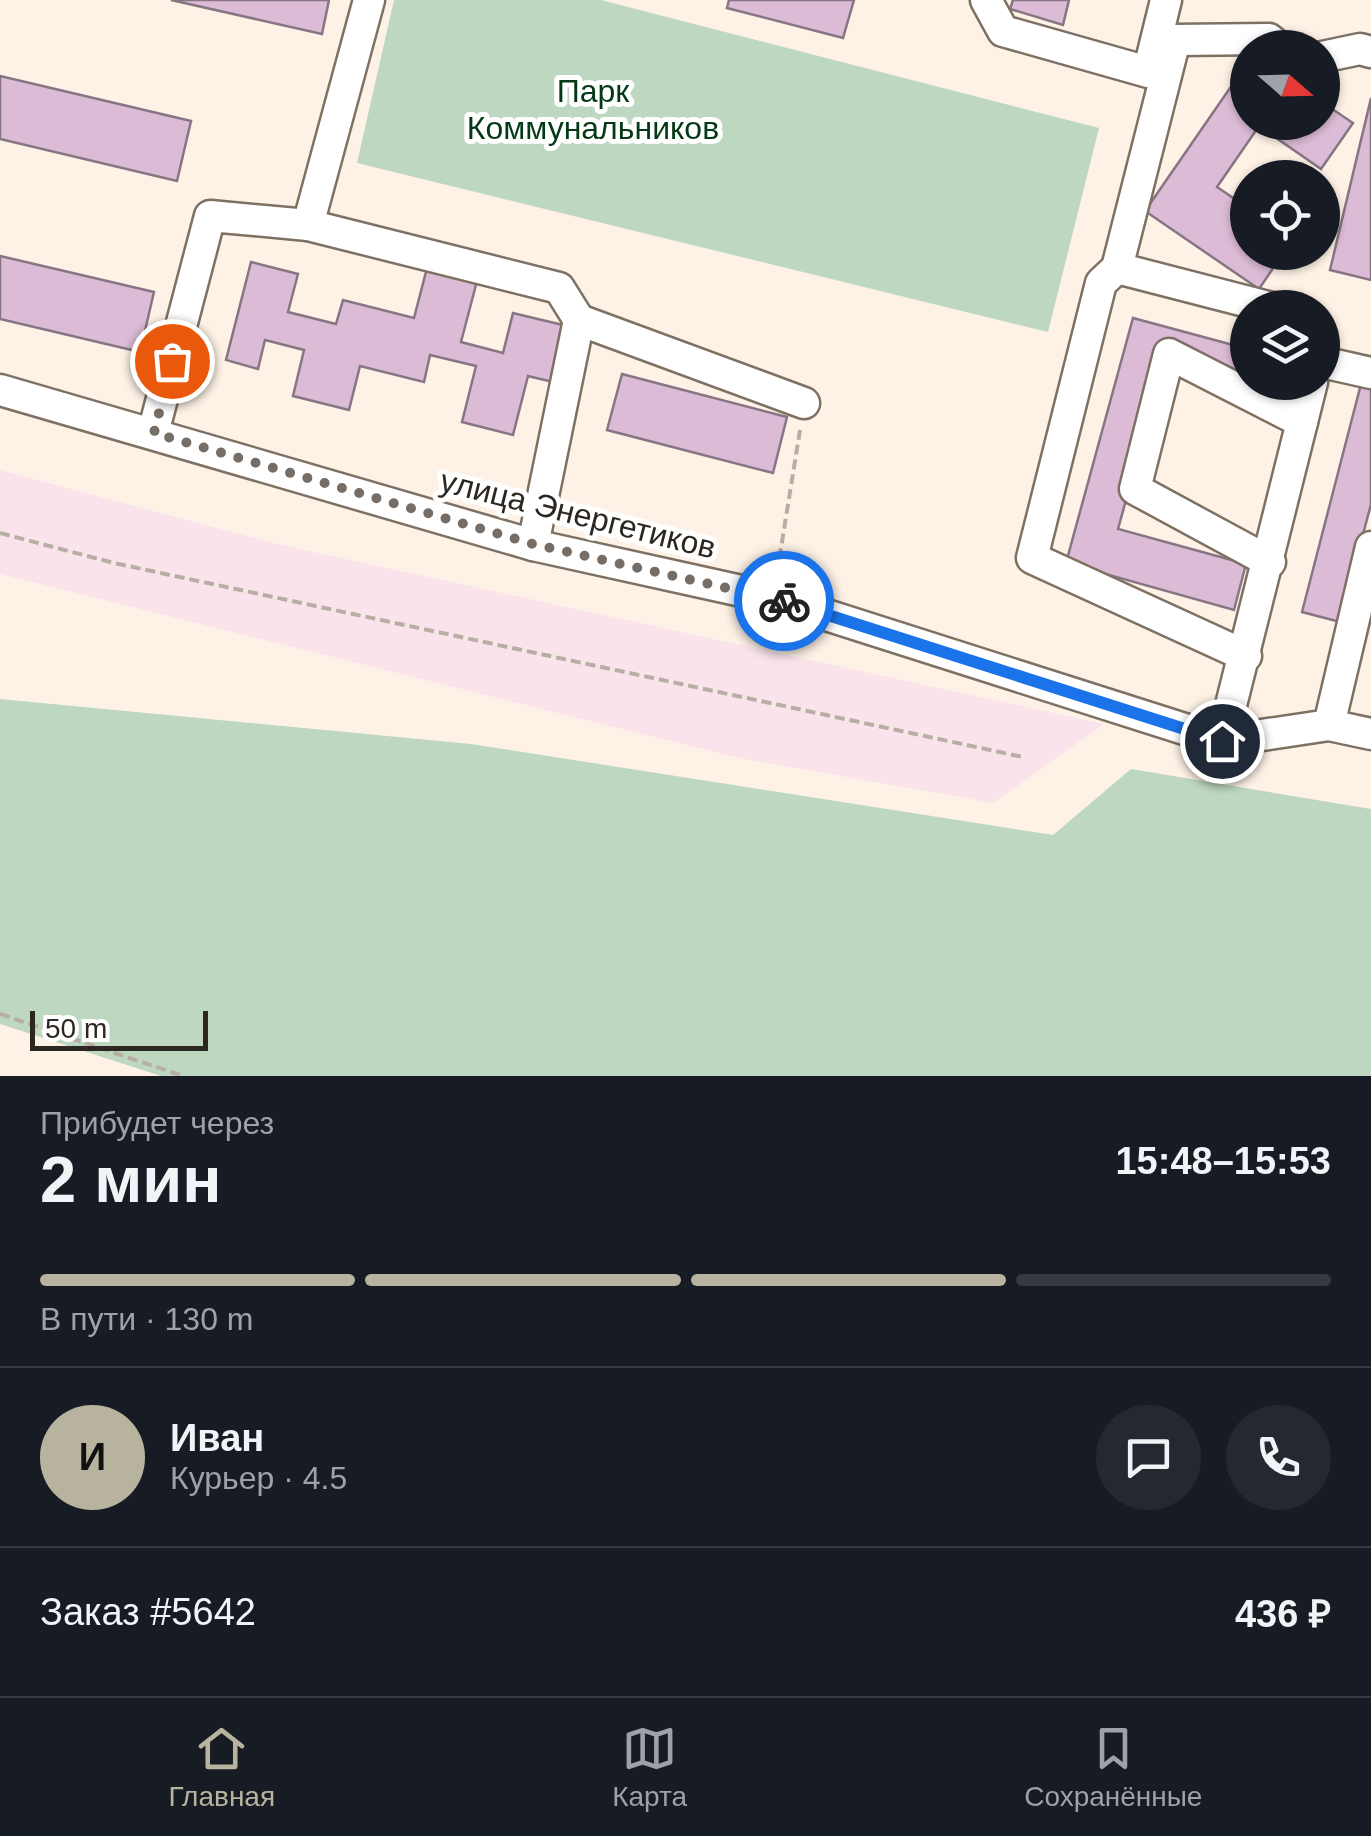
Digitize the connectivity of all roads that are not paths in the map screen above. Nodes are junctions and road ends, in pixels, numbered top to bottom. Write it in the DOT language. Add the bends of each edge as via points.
graph roads {
  1 [pos="369,0"];
  2 [pos="986,0"];
  3 [pos="1166,0"];
  4 [pos="1230,39"];
  5 [pos="1175,40"];
  6 [pos="1340,52"];
  7 [pos="1371,52"];
  8 [pos="1148,72"];
  9 [pos="308,225"];
  10 [pos="1118,268"];
  11 [pos="1230,297"];
  12 [pos="580,320"];
  13 [pos="1340,366"];
  14 [pos="1371,373"];
  15 [pos="0,390"];
  16 [pos="1308,400"];
  17 [pos="804,403"];
  18 [pos="1302,422"];
  19 [pos="154,433"];
  20 [pos="533,544"];
  21 [pos="1371,546"];
  22 [pos="1270,562"];
  23 [pos="1246,656"];
  24 [pos="1329,726"];
  25 [pos="1371,734"];
  26 [pos="1222,741"];
  1 -- 9 [label="street"];
  2 -- 8 [label="street" via="1003,31"];
  3 -- 8 [label="street"];
  4 -- 5 [label="street"];
  5 -- 8 [label="street"];
  5 -- 10 [label="street"];
  6 -- 7 [label="street"];
  9 -- 12 [label="street" via="559,288"];
  9 -- 19 [label="street" via="210,216"];
  10 -- 11 [label="street"];
  10 -- 23 [label="street" via="1101,282 1032,558"];
  12 -- 17 [label="street"];
  12 -- 20 [label="street"];
  13 -- 14 [label="street"];
  15 -- 19 [label="street, улица Энергетиков"];
  16 -- 18 [label="street"];
  18 -- 22 [label="street"];
  18 -- 22 [label="street" via="1169,354 1135,490"];
  19 -- 20 [label="street, улица Энергетиков"];
  20 -- 26 [label="street, улица Энергетиков" via="773,598"];
  21 -- 24 [label="street"];
  22 -- 23 [label="street"];
  23 -- 26 [label="street"];
  24 -- 25 [label="street, улица Энергетиков"];
  24 -- 26 [label="street, улица Энергетиков"];
}
